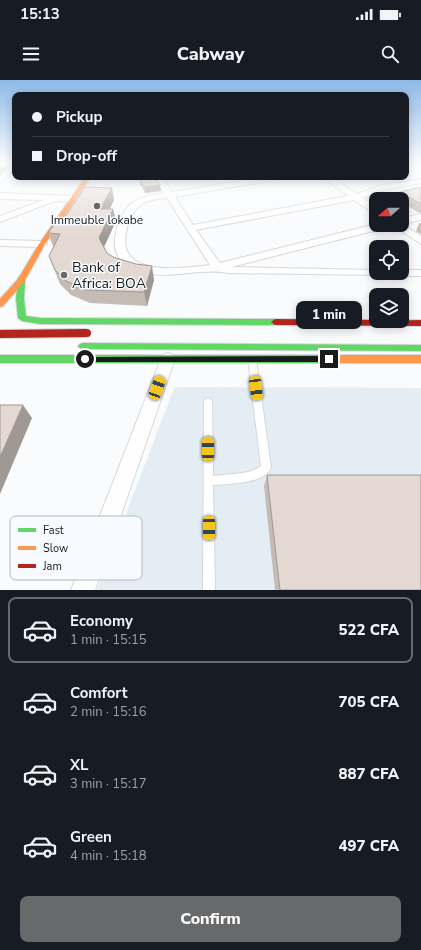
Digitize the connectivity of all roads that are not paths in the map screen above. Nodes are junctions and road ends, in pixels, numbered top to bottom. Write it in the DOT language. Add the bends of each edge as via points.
graph roads {
  1 [pos="81,188"];
  2 [pos="165,188"];
  3 [pos="214,188"];
  4 [pos="342,188"];
  5 [pos="383,188"];
  6 [pos="170,195"];
  7 [pos="0,196"];
  8 [pos="356,197"];
  9 [pos="58,198"];
  10 [pos="73,199"];
  11 [pos="369,206"];
  12 [pos="421,217"];
  13 [pos="0,218"];
  14 [pos="409,220"];
  15 [pos="190,228"];
  16 [pos="369,229"];
  17 [pos="407,232"];
  18 [pos="421,242"];
  19 [pos="0,243"];
  20 [pos="42,244"];
  21 [pos="218,268"];
  22 [pos="369,273"];
  23 [pos="409,273"];
  24 [pos="421,273"];
  25 [pos="21,280"];
  26 [pos="0,304"];
  27 [pos="10,315"];
  28 [pos="22,318"];
  29 [pos="421,323"];
  30 [pos="90,333"];
  31 [pos="0,334"];
  32 [pos="21,343"];
  33 [pos="79,346"];
  34 [pos="421,348"];
  35 [pos="13,350"];
  36 [pos="0,357"];
  37 [pos="168,359"];
  38 [pos="252,359"];
  39 [pos="421,360"];
  40 [pos="208,402"];
  41 [pos="209,481"];
  42 [pos="110,516"];
  43 [pos="87,580"];
  44 [pos="83,590"];
  45 [pos="209,590"];
  1 -- 10 [label="street"];
  2 -- 6 [label="street"];
  3 -- 6 [label="street"];
  4 -- 8 [label="street"];
  5 -- 8 [label="street"];
  6 -- 15 [label="street"];
  6 -- 21 [label="street" via="146,199 131,207 118,241 123,256 138,267 161,272"];
  7 -- 9 [label="street"];
  8 -- 11 [label="street"];
  8 -- 15 [label="street"];
  9 -- 10 [label="street"];
  9 -- 13 [label="street"];
  10 -- 20 [label="street"];
  12 -- 14 [label="street"];
  15 -- 21 [label="street"];
  16 -- 21 [label="street" via="232,262"];
  17 -- 18 [label="street"];
  19 -- 20 [label="street"];
  20 -- 25 [label="street"];
  21 -- 22 [label="street"];
  23 -- 24 [label="street"];
  25 -- 26 [label="street"];
  25 -- 28 [label="street"];
  27 -- 28 [label="street"];
  28 -- 29 [label="street" via="40,321"];
  28 -- 32 [label="street" via="28,328 27,335"];
  30 -- 31 [label="street, bridge"];
  33 -- 34 [label="street"];
  35 -- 36 [label="street"];
  36 -- 37 [label="street"];
  37 -- 38 [label="street"];
  37 -- 42 [label="street"];
  38 -- 39 [label="street"];
  38 -- 41 [label="lane" via="266,468 263,473 255,475"];
  40 -- 41 [label="lane"];
  41 -- 45 [label="lane"];
  43 -- 44 [label="street"];
}
